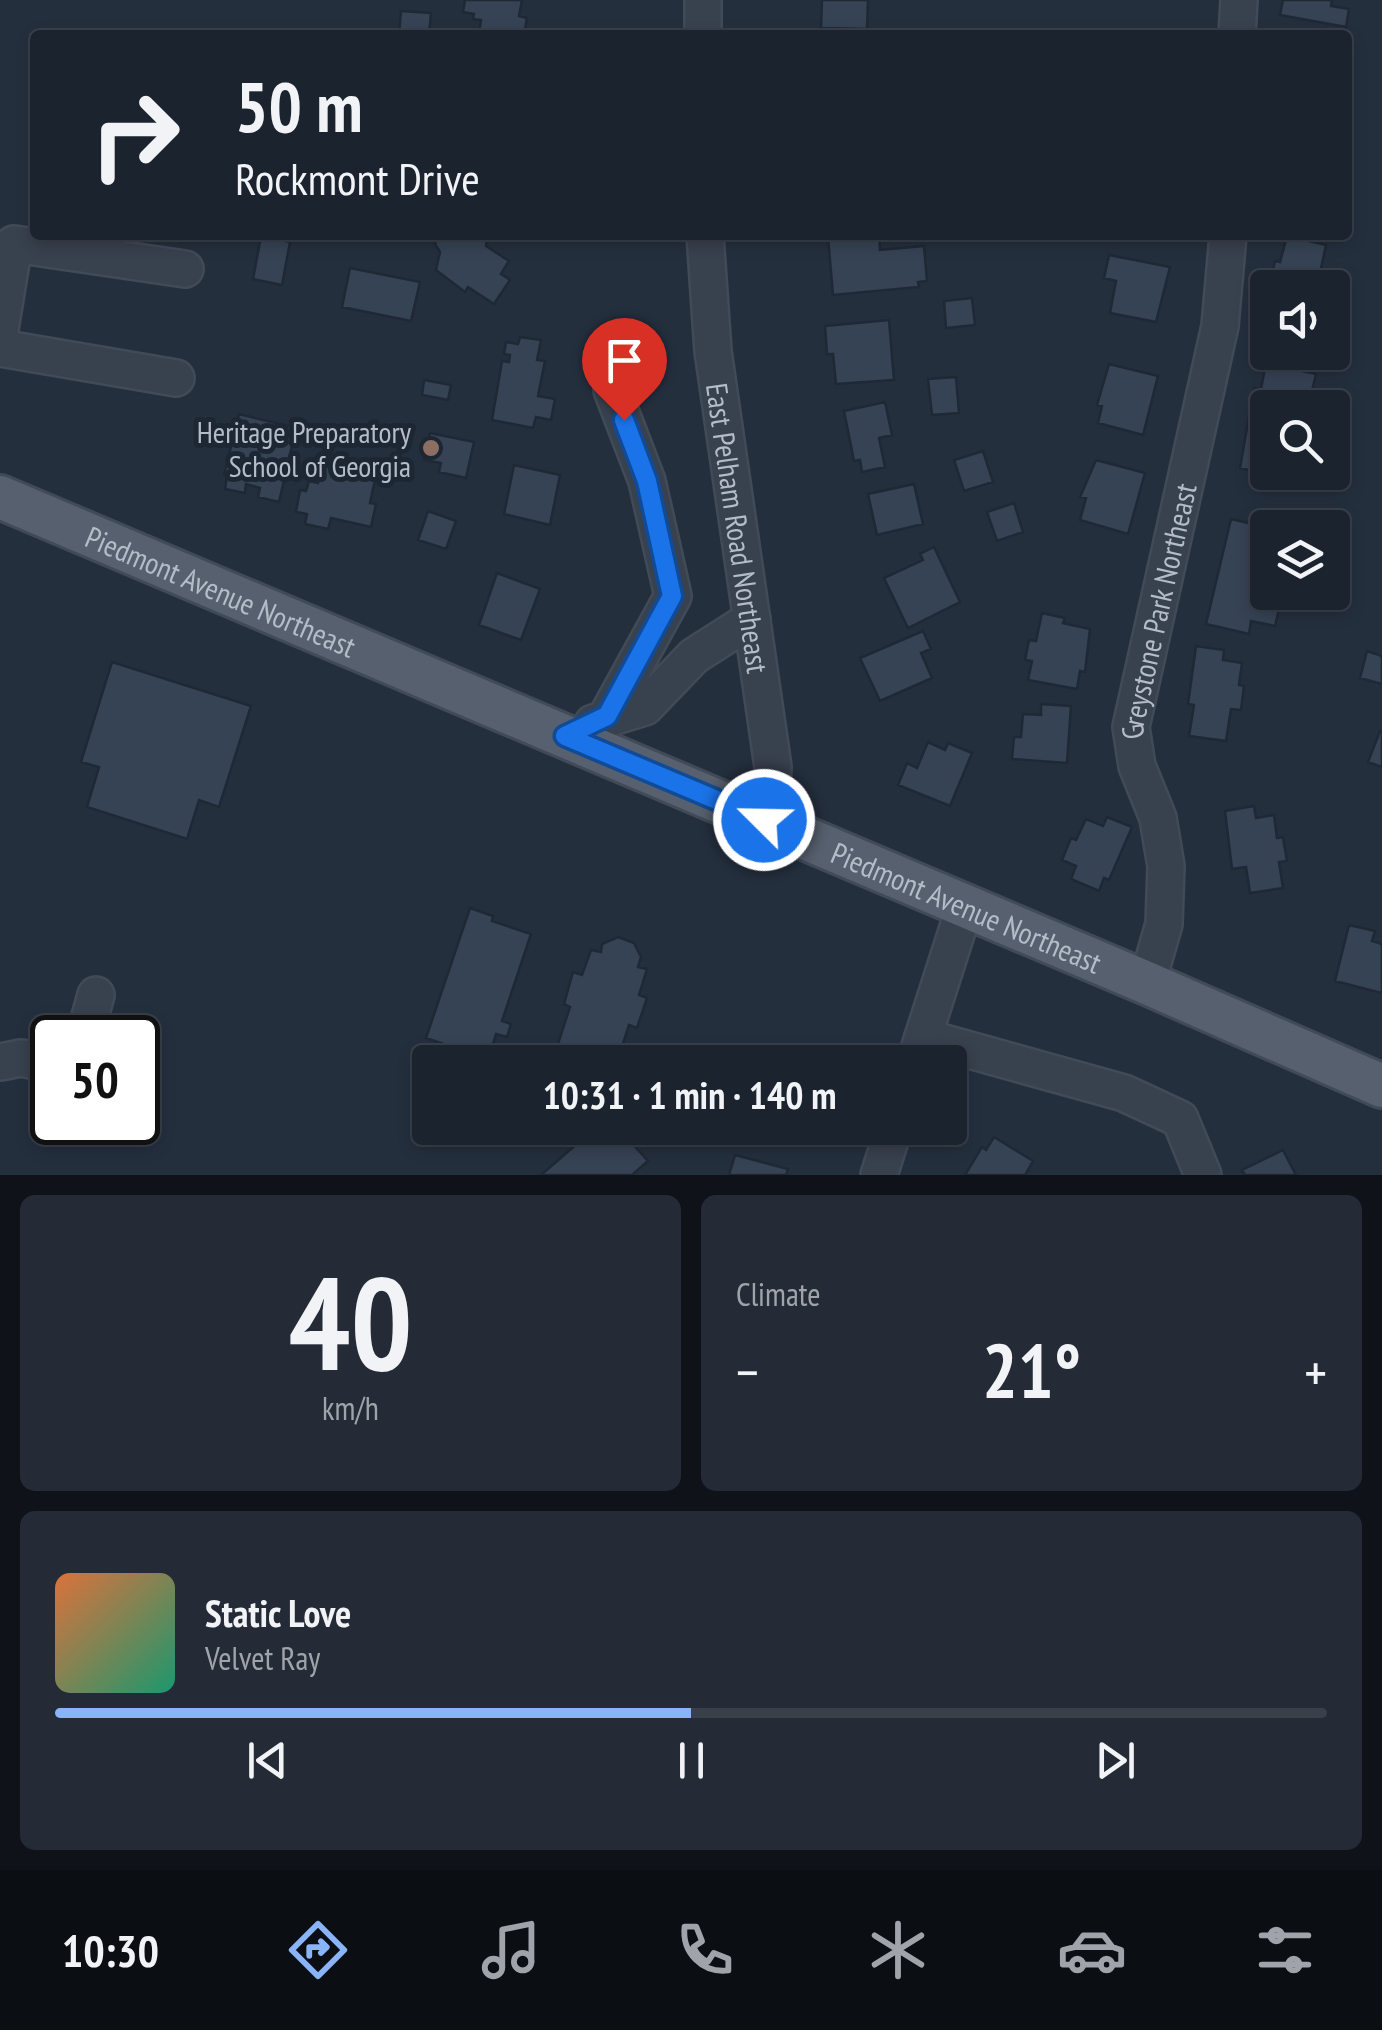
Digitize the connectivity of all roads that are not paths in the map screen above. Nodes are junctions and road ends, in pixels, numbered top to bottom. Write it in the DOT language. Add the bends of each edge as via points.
graph roads {
  1 [pos="703,0"];
  2 [pos="1239,0"];
  3 [pos="703,30"];
  4 [pos="1237,30"];
  5 [pos="706,240"];
  6 [pos="1228,240"];
  7 [pos="185,269"];
  8 [pos="0,329"];
  9 [pos="0,348"];
  10 [pos="176,378"];
  11 [pos="612,390"];
  12 [pos="0,497"];
  13 [pos="752,619"];
  14 [pos="607,716"];
  15 [pos="565,736"];
  16 [pos="764,820"];
  17 [pos="965,906"];
  18 [pos="1147,983"];
  19 [pos="96,995"];
  20 [pos="90,1015"];
  21 [pos="921,1045"];
  22 [pos="30,1060"];
  23 [pos="967,1060"];
  24 [pos="0,1062"];
  25 [pos="1382,1086"];
  26 [pos="889,1145"];
  27 [pos="879,1175"];
  28 [pos="1203,1175"];
  1 -- 3 [label="street"];
  2 -- 4 [label="street"];
  5 -- 13 [label="street, East Pelham Road Northeast" via="713,351"];
  6 -- 18 [label="street, Greystone Park Northeast" via="1220,326 1130,727 1166,866 1164,924"];
  7 -- 8 [label="street" via="14,244"];
  9 -- 10 [label="street"];
  11 -- 14 [label="street" via="647,481 672,596"];
  12 -- 15 [label="main road, Piedmont Avenue Northeast"];
  13 -- 14 [label="street" via="694,656 645,707"];
  13 -- 16 [label="street, East Pelham Road Northeast" via="773,767"];
  14 -- 15 [label="street"];
  15 -- 16 [label="main road, Piedmont Avenue Northeast"];
  16 -- 17 [label="main road, Piedmont Avenue Northeast"];
  17 -- 18 [label="main road, Piedmont Avenue Northeast"];
  17 -- 21 [label="street"];
  18 -- 25 [label="main road, Piedmont Avenue Northeast"];
  19 -- 20 [label="street"];
  22 -- 24 [label="street"];
  23 -- 28 [label="street" via="1124,1093 1180,1119"];
  26 -- 27 [label="street"];
}
